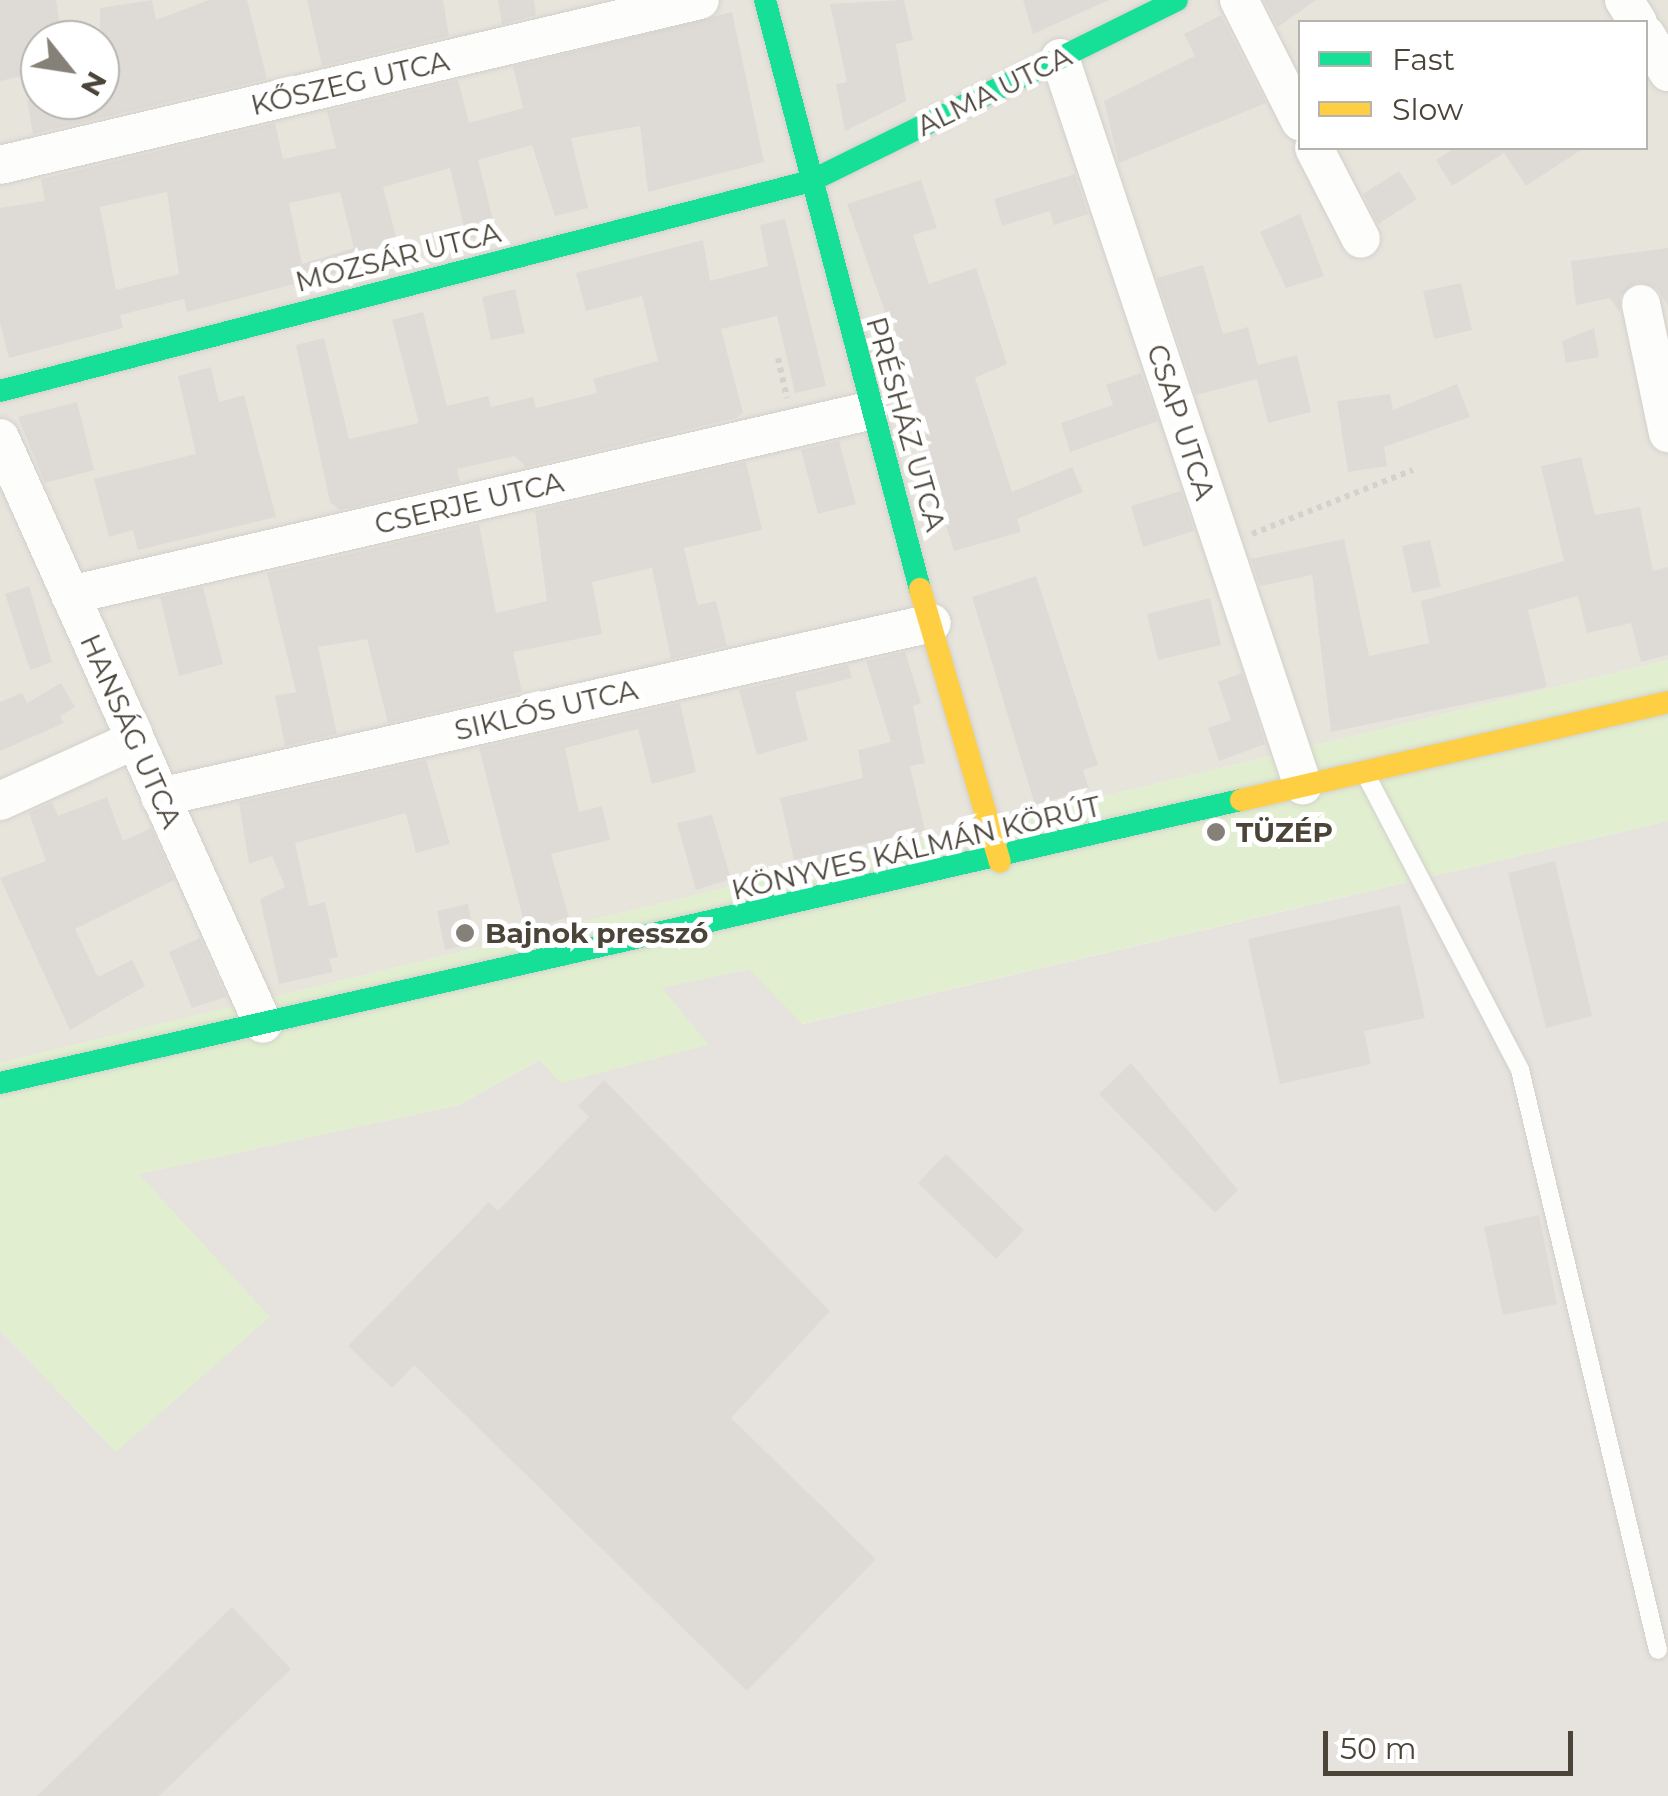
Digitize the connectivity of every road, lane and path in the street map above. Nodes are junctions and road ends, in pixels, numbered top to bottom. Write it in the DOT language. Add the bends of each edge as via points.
graph roads {
  1 [pos="700,0"];
  2 [pos="765,0"];
  3 [pos="1239,0"];
  4 [pos="1159,4"];
  5 [pos="1648,38"];
  6 [pos="1060,58"];
  7 [pos="1668,72"];
  8 [pos="1298,117"];
  9 [pos="1315,150"];
  10 [pos="0,166"];
  11 [pos="811,181"];
  12 [pos="1361,238"];
  13 [pos="1642,304"];
  14 [pos="0,390"];
  15 [pos="868,411"];
  16 [pos="1668,433"];
  17 [pos="0,438"];
  18 [pos="1413,470"];
  19 [pos="1222,548"];
  20 [pos="70,595"];
  21 [pos="932,623"];
  22 [pos="1668,702"];
  23 [pos="132,740"];
  24 [pos="1364,771"];
  25 [pos="1303,786"];
  26 [pos="160,797"];
  27 [pos="0,801"];
  28 [pos="1000,862"];
  29 [pos="263,1024"];
  30 [pos="0,1083"];
  31 [pos="1658,1650"];
  1 -- 10 [label="street, KŐSZEG UTCA"];
  2 -- 11 [label="street, PRÉSHÁZ UTCA"];
  3 -- 8 [label="street"];
  4 -- 6 [label="street, ALMA UTCA"];
  5 -- 7 [label="street"];
  6 -- 11 [label="street, ALMA UTCA"];
  6 -- 19 [label="street, CSAP UTCA"];
  9 -- 12 [label="street"];
  11 -- 14 [label="street, MOZSÁR UTCA"];
  11 -- 15 [label="street, PRÉSHÁZ UTCA"];
  13 -- 16 [label="street"];
  15 -- 20 [label="street, CSERJE UTCA"];
  15 -- 21 [label="street, PRÉSHÁZ UTCA"];
  17 -- 20 [label="street, HANSÁG UTCA"];
  18 -- 19 [label="path"];
  19 -- 25 [label="street, CSAP UTCA"];
  20 -- 23 [label="street, HANSÁG UTCA"];
  21 -- 26 [label="street, SIKLÓS UTCA"];
  21 -- 28 [label="street, PRÉSHÁZ UTCA"];
  22 -- 24 [label="street, KÖNYVES KÁLMÁN KÖRÚT"];
  23 -- 26 [label="street, HANSÁG UTCA"];
  23 -- 27 [label="street"];
  24 -- 25 [label="street, KÖNYVES KÁLMÁN KÖRÚT"];
  24 -- 31 [label="lane" via="1520,1070"];
  25 -- 28 [label="street, KÖNYVES KÁLMÁN KÖRÚT"];
  26 -- 29 [label="street, HANSÁG UTCA"];
  28 -- 29 [label="street, KÖNYVES KÁLMÁN KÖRÚT"];
  29 -- 30 [label="street, KÖNYVES KÁLMÁN KÖRÚT"];
}
